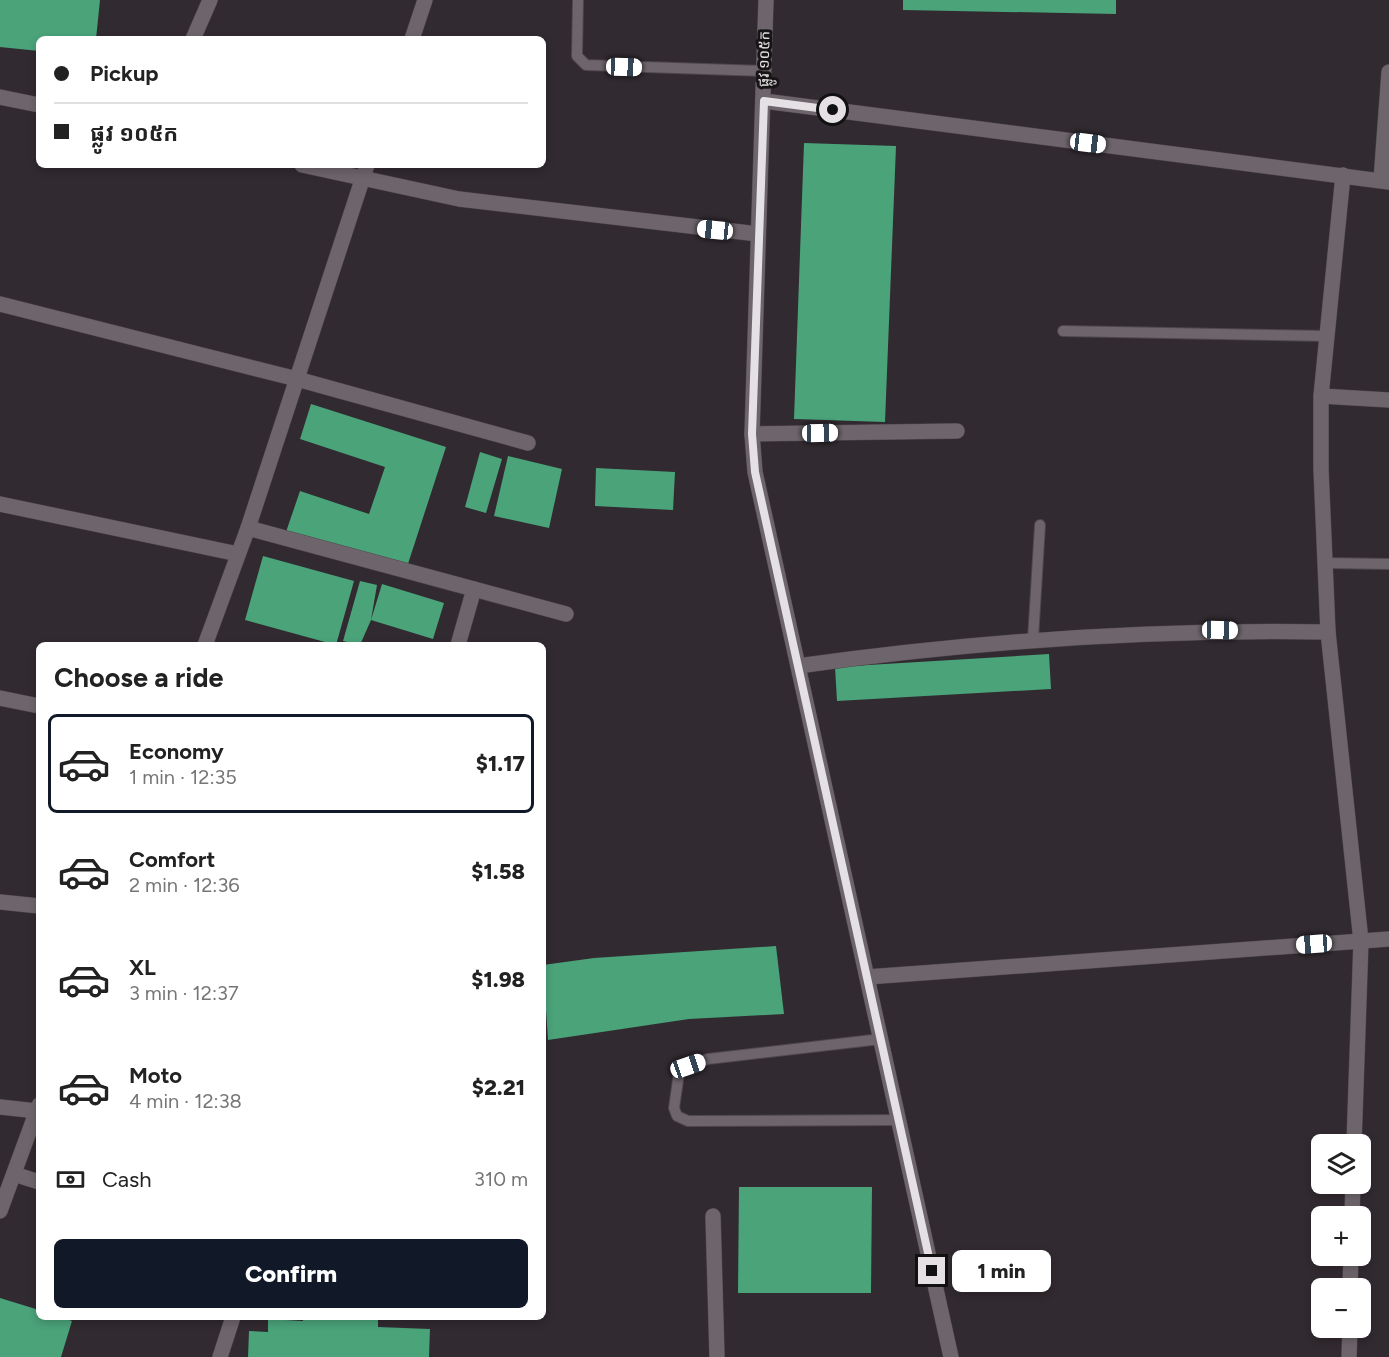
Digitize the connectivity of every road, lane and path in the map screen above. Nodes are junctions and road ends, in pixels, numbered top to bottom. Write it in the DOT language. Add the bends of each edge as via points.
graph roads {
  1 [pos="210,0"];
  2 [pos="425,0"];
  3 [pos="578,0"];
  4 [pos="766,0"];
  5 [pos="194,36"];
  6 [pos="412,36"];
  7 [pos="764,70"];
  8 [pos="1389,72"];
  9 [pos="0,97"];
  10 [pos="764,101"];
  11 [pos="36,104"];
  12 [pos="329,168"];
  13 [pos="365,172"];
  14 [pos="1343,176"];
  15 [pos="1385,181"];
  16 [pos="758,234"];
  17 [pos="0,304"];
  18 [pos="1063,331"];
  19 [pos="1328,336"];
  20 [pos="297,379"];
  21 [pos="1321,396"];
  22 [pos="1389,400"];
  23 [pos="957,431"];
  24 [pos="752,434"];
  25 [pos="528,443"];
  26 [pos="0,504"];
  27 [pos="1040,525"];
  28 [pos="248,528"];
  29 [pos="238,554"];
  30 [pos="1325,564"];
  31 [pos="1389,564"];
  32 [pos="474,590"];
  33 [pos="566,614"];
  34 [pos="1329,632"];
  35 [pos="1033,639"];
  36 [pos="206,642"];
  37 [pos="459,642"];
  38 [pos="798,666"];
  39 [pos="0,698"];
  40 [pos="36,705"];
  41 [pos="0,902"];
  42 [pos="36,906"];
  43 [pos="1389,939"];
  44 [pos="1361,941"];
  45 [pos="867,977"];
  46 [pos="881,1039"];
  47 [pos="0,1107"];
  48 [pos="36,1108"];
  49 [pos="36,1114"];
  50 [pos="898,1120"];
  51 [pos="1354,1134"];
  52 [pos="14,1174"];
  53 [pos="36,1181"];
  54 [pos="0,1211"];
  55 [pos="713,1216"];
  56 [pos="232,1320"];
  57 [pos="1350,1338"];
  58 [pos="220,1357"];
  59 [pos="717,1357"];
  60 [pos="951,1357"];
  61 [pos="1349,1357"];
  1 -- 5 [label="street"];
  2 -- 6 [label="street"];
  3 -- 7 [label="lane" via="577,56 586,65"];
  4 -- 7 [label="street, ផ្លូវ ១០៥ក"];
  7 -- 10 [label="street, ផ្លូវ ១០៥ក"];
  8 -- 15 [label="street"];
  9 -- 11 [label="street"];
  10 -- 14 [label="street"];
  10 -- 16 [label="street, ផ្លូវ ១០៥ក"];
  12 -- 13 [label="street"];
  13 -- 16 [label="street" via="470,200"];
  13 -- 20 [label="street"];
  14 -- 15 [label="street"];
  14 -- 19 [label="street"];
  16 -- 24 [label="street, ផ្លូវ ១០៥ក"];
  17 -- 20 [label="street"];
  18 -- 19 [label="lane"];
  19 -- 21 [label="street"];
  20 -- 25 [label="street"];
  20 -- 28 [label="street"];
  21 -- 22 [label="street"];
  21 -- 30 [label="street"];
  23 -- 24 [label="street"];
  24 -- 38 [label="street, ផ្លូវ ១០៥ក" via="755,472"];
  26 -- 29 [label="street"];
  27 -- 35 [label="lane"];
  28 -- 29 [label="street"];
  28 -- 32 [label="street"];
  29 -- 36 [label="street"];
  30 -- 31 [label="lane"];
  30 -- 34 [label="street"];
  32 -- 33 [label="street"];
  32 -- 37 [label="street"];
  34 -- 35 [label="street" via="1220,630"];
  34 -- 44 [label="street"];
  35 -- 38 [label="street"];
  38 -- 45 [label="street, ផ្លូវ ១០៥ក"];
  39 -- 40 [label="street"];
  41 -- 42 [label="street"];
  43 -- 44 [label="street"];
  44 -- 45 [label="street"];
  44 -- 51 [label="street"];
  45 -- 46 [label="street, ផ្លូវ ១០៥ក"];
  46 -- 50 [label="street, ផ្លូវ ១០៥ក"];
  46 -- 50 [label="lane" via="708,1059 679,1074 674,1108 676,1116 688,1121"];
  47 -- 48 [label="street"];
  49 -- 52 [label="street"];
  50 -- 60 [label="street, ផ្លូវ ១០៥ក"];
  52 -- 53 [label="street"];
  52 -- 54 [label="street"];
  55 -- 59 [label="street"];
  56 -- 58 [label="street"];
  57 -- 61 [label="street"];
}
